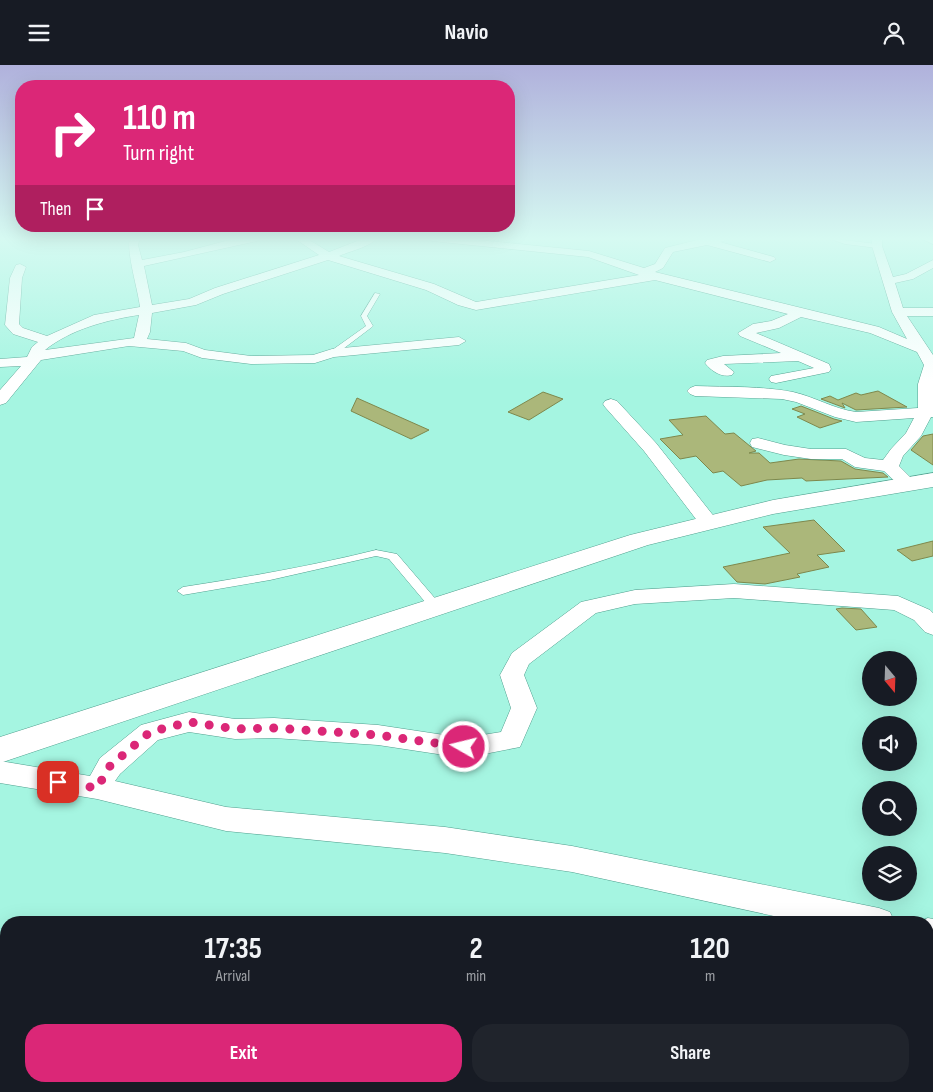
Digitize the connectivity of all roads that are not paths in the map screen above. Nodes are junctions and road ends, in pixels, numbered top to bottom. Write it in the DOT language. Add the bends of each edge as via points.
graph roads {
  1 [pos="15,286"];
  2 [pos="143,286"];
  3 [pos="235,286"];
  4 [pos="424,286"];
  5 [pos="601,286"];
  6 [pos="692,286"];
  7 [pos="890,286"];
  8 [pos="377,294"];
  9 [pos="148,310"];
  10 [pos="898,312"];
  11 [pos="933,312"];
  12 [pos="800,313"];
  13 [pos="48,341"];
  14 [pos="459,341"];
  15 [pos="139,343"];
  16 [pos="921,349"];
  17 [pos="332,353"];
  18 [pos="800,356"];
  19 [pos="34,359"];
  20 [pos="0,363"];
  21 [pos="727,372"];
  22 [pos="776,379"];
  23 [pos="695,391"];
  24 [pos="0,400"];
  25 [pos="611,404"];
  26 [pos="929,412"];
  27 [pos="758,443"];
  28 [pos="910,477"];
  29 [pos="710,523"];
  30 [pos="183,591"];
  31 [pos="435,606"];
  32 [pos="933,627"];
  33 [pos="0,750"];
  34 [pos="0,772"];
  35 [pos="97,788"];
  36 [pos="845,916"];
  1 -- 13 [label="street" via="12,325 18,331"];
  2 -- 9 [label="street"];
  3 -- 9 [label="street" via="192,302"];
  4 -- 5 [label="street" via="476,306"];
  6 -- 12 [label="street"];
  7 -- 10 [label="street"];
  8 -- 17 [label="lane" via="364,316 370,326 360,337 340,345"];
  9 -- 13 [label="street" via="99,318"];
  9 -- 15 [label="street" via="144,335"];
  10 -- 11 [label="street"];
  10 -- 16 [label="street"];
  12 -- 16 [label="street" via="874,330"];
  12 -- 18 [label="street" via="745,333"];
  13 -- 19 [label="street" via="37,350"];
  14 -- 17 [label="street"];
  15 -- 17 [label="street" via="186,347 202,354 251,360 315,359"];
  15 -- 19 [label="street" via="121,343"];
  16 -- 26 [label="street" via="932,367 925,389"];
  18 -- 21 [label="street" via="712,363"];
  18 -- 22 [label="street" via="824,369"];
  19 -- 20 [label="street"];
  19 -- 24 [label="street"];
  23 -- 26 [label="street" via="790,396 855,417"];
  25 -- 29 [label="street"];
  26 -- 28 [label="street" via="892,459"];
  27 -- 28 [label="street" via="811,454 846,454 861,463"];
  28 -- 29 [label="main road"];
  29 -- 31 [label="main road" via="639,540"];
  30 -- 31 [label="lane" via="279,576 376,553 393,557"];
  31 -- 33 [label="main road"];
  32 -- 35 [label="street" via="922,615 898,603 734,591 635,597 590,607 520,659 512,675 524,708 511,741 464,747 378,735 274,728 236,729 189,722 150,732 110,766"];
  34 -- 35 [label="street"];
  35 -- 36 [label="street" via="226,819 445,840 572,859"];
}
